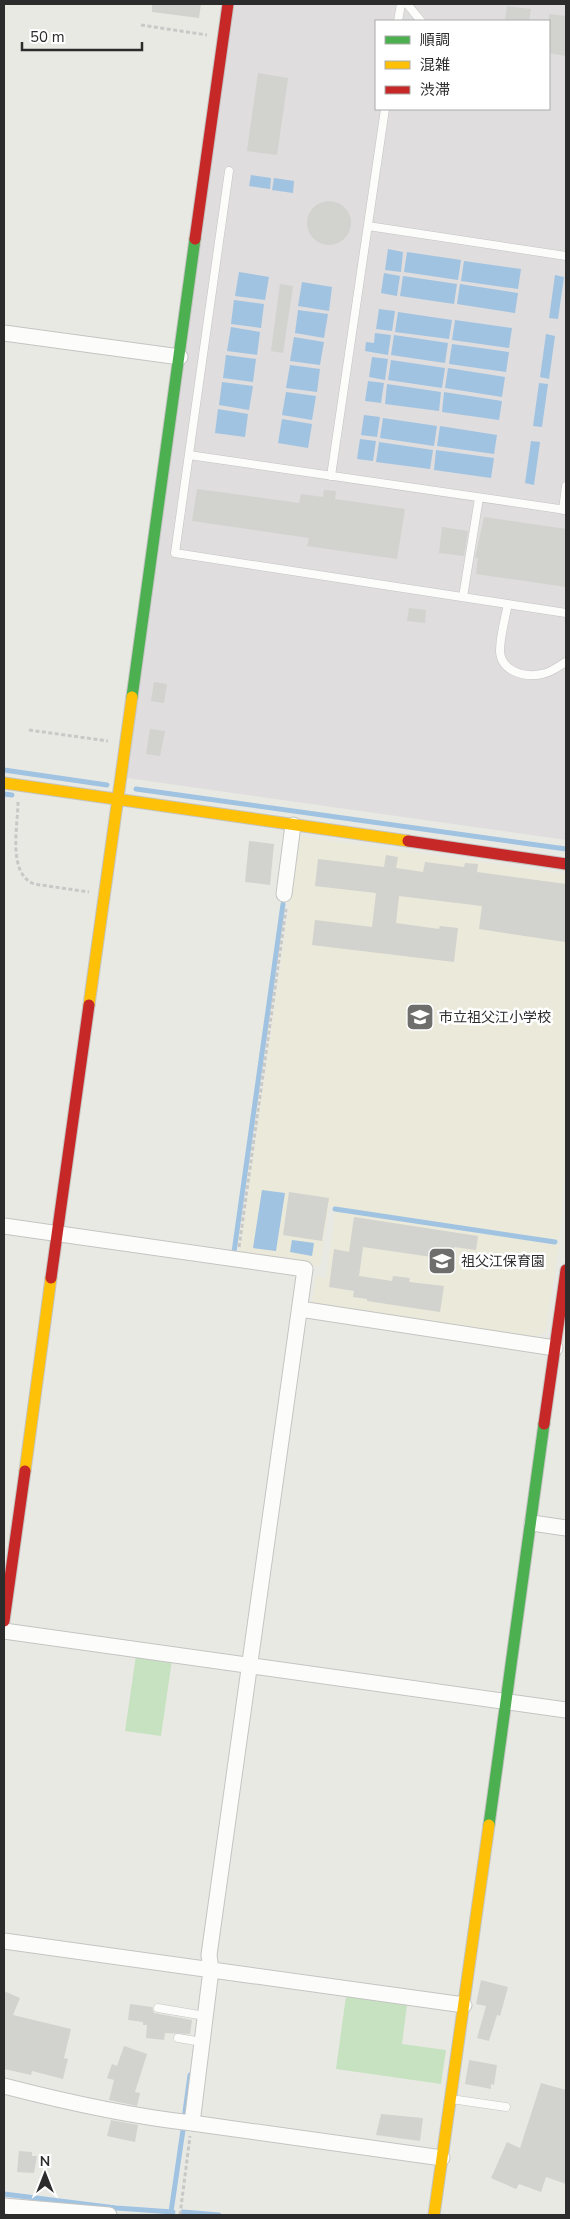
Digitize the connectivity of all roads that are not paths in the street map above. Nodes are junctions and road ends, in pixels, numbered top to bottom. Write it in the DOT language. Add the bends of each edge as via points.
graph roads {
  1 [pos="228,4"];
  2 [pos="401,4"];
  3 [pos="407,4"];
  4 [pos="398,20"];
  5 [pos="420,20"];
  6 [pos="385,110"];
  7 [pos="229,171"];
  8 [pos="368,226"];
  9 [pos="566,256"];
  10 [pos="4,333"];
  11 [pos="180,357"];
  12 [pos="189,455"];
  13 [pos="331,476"];
  14 [pos="566,486"];
  15 [pos="479,498"];
  16 [pos="565,510"];
  17 [pos="463,597"];
  18 [pos="508,604"];
  19 [pos="566,613"];
  20 [pos="566,662"];
  21 [pos="4,783"];
  22 [pos="117,800"];
  23 [pos="293,825"];
  24 [pos="566,864"];
  25 [pos="284,894"];
  26 [pos="4,1226"];
  27 [pos="56,1234"];
  28 [pos="566,1270"];
  29 [pos="300,1308"];
  30 [pos="556,1348"];
  31 [pos="532,1523"];
  32 [pos="566,1528"];
  33 [pos="4,1621"];
  34 [pos="4,1631"];
  35 [pos="250,1666"];
  36 [pos="507,1702"];
  37 [pos="566,1710"];
  38 [pos="4,1942"];
  39 [pos="211,1970"];
  40 [pos="464,2005"];
  41 [pos="158,2008"];
  42 [pos="206,2016"];
  43 [pos="178,2038"];
  44 [pos="202,2042"];
  45 [pos="4,2086"];
  46 [pos="450,2099"];
  47 [pos="506,2107"];
  48 [pos="192,2123"];
  49 [pos="442,2158"];
  50 [pos="4,2206"];
  51 [pos="109,2215"];
  52 [pos="434,2215"];
  1 -- 11 [label="street"];
  2 -- 4 [label="lane"];
  3 -- 5 [label="lane"];
  6 -- 8 [label="lane"];
  7 -- 12 [label="lane"];
  8 -- 9 [label="lane"];
  8 -- 13 [label="lane"];
  10 -- 11 [label="street"];
  11 -- 22 [label="street"];
  12 -- 13 [label="lane"];
  12 -- 17 [label="lane" via="175,553"];
  13 -- 15 [label="lane"];
  14 -- 16 [label="lane"];
  15 -- 16 [label="lane"];
  15 -- 17 [label="lane"];
  17 -- 18 [label="lane"];
  18 -- 19 [label="lane"];
  18 -- 20 [label="lane" via="500,649 502,660 511,671 542,674"];
  21 -- 22 [label="street"];
  22 -- 23 [label="street"];
  22 -- 27 [label="street"];
  23 -- 24 [label="street"];
  23 -- 25 [label="street"];
  26 -- 27 [label="street"];
  27 -- 29 [label="street" via="306,1269"];
  27 -- 33 [label="street"];
  28 -- 30 [label="street"];
  29 -- 30 [label="street"];
  29 -- 35 [label="street"];
  30 -- 31 [label="street"];
  31 -- 32 [label="street"];
  31 -- 36 [label="street"];
  34 -- 35 [label="street"];
  35 -- 36 [label="street"];
  35 -- 39 [label="street" via="209,1955"];
  36 -- 37 [label="street"];
  36 -- 40 [label="street"];
  38 -- 39 [label="street"];
  39 -- 40 [label="street"];
  39 -- 42 [label="street"];
  40 -- 46 [label="street"];
  41 -- 42 [label="lane"];
  42 -- 44 [label="street"];
  43 -- 44 [label="lane"];
  44 -- 48 [label="street"];
  45 -- 48 [label="street" via="98,2109"];
  46 -- 47 [label="lane"];
  46 -- 49 [label="street"];
  48 -- 49 [label="street"];
  49 -- 52 [label="street"];
  50 -- 51 [label="street"];
}
